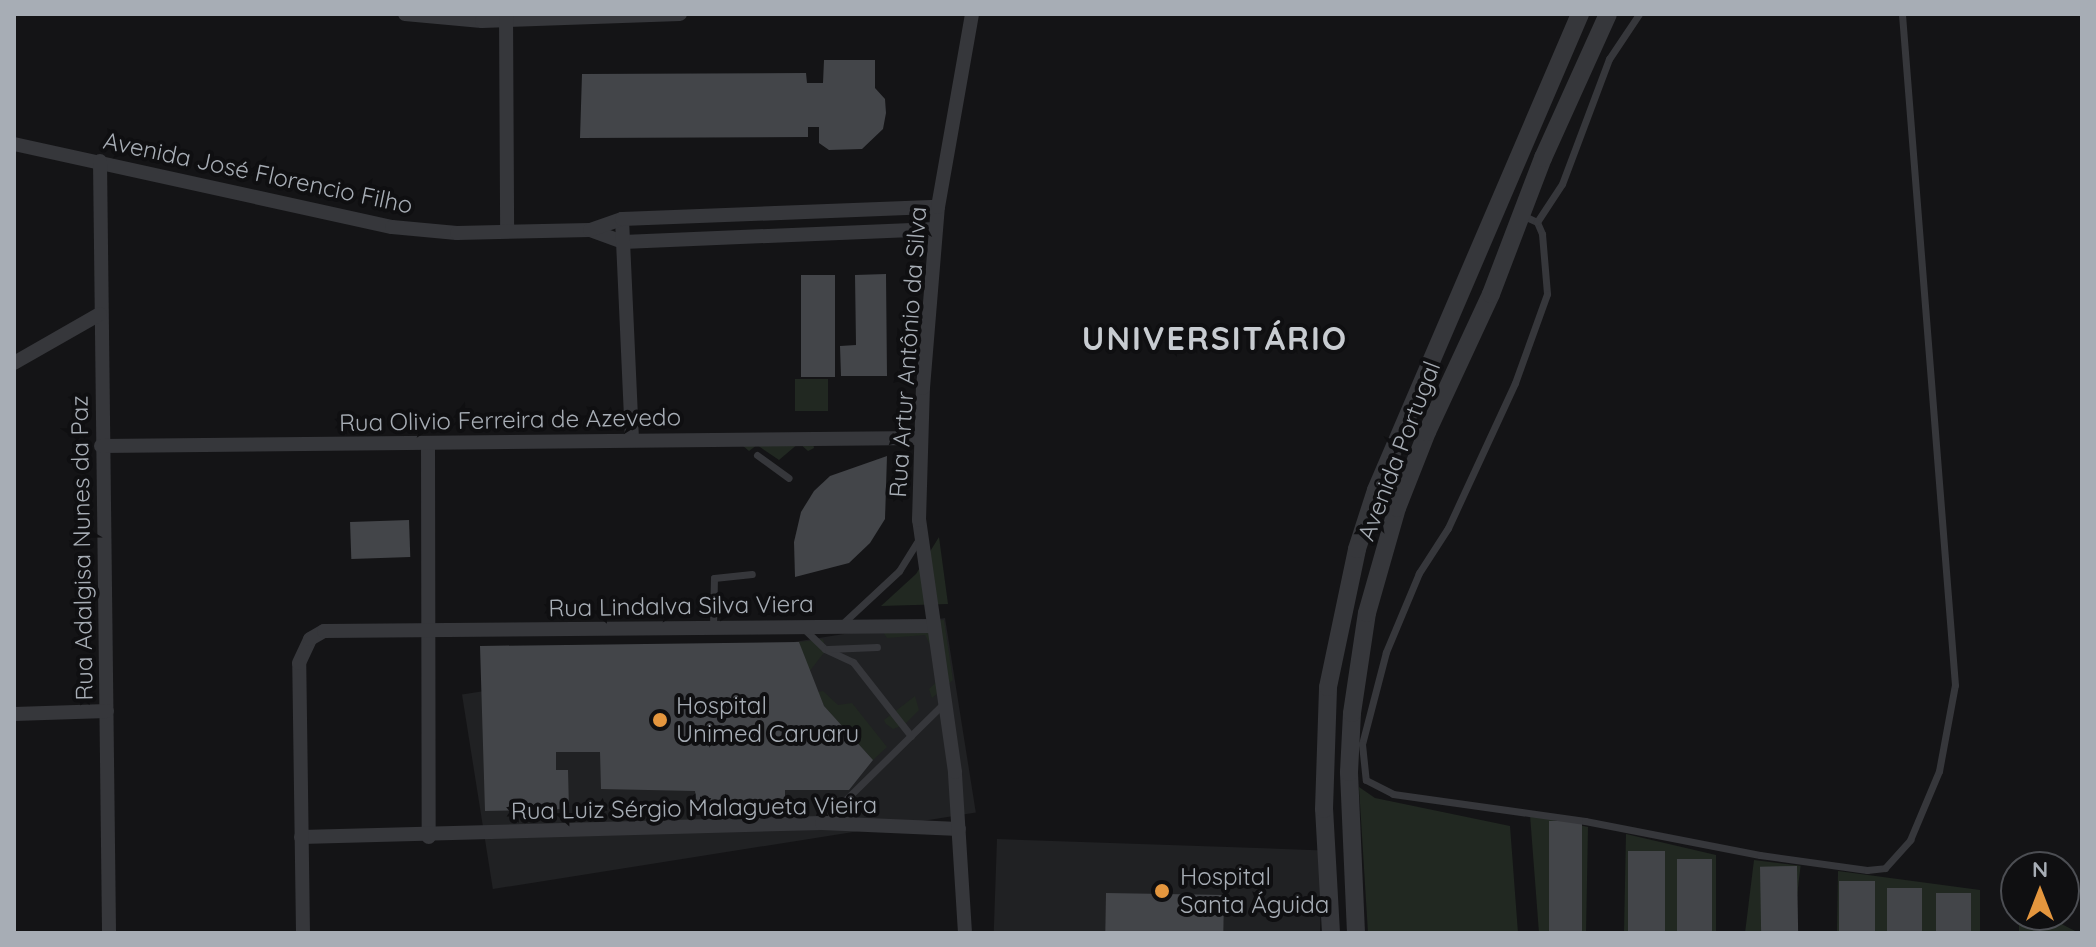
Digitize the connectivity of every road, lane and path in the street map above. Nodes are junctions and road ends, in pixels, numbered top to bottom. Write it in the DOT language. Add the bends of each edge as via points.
graph roads {
  1 [pos="405,14"];
  2 [pos="680,14"];
  3 [pos="972,14"];
  4 [pos="1580,14"];
  5 [pos="1608,14"];
  6 [pos="1639,14"];
  7 [pos="1902,14"];
  8 [pos="506,17"];
  9 [pos="14,144"];
  10 [pos="100,161"];
  11 [pos="938,207"];
  12 [pos="1529,218"];
  13 [pos="622,219"];
  14 [pos="936,229"];
  15 [pos="507,230"];
  16 [pos="590,230"];
  17 [pos="623,242"];
  18 [pos="100,314"];
  19 [pos="14,363"];
  20 [pos="920,438"];
  21 [pos="632,439"];
  22 [pos="428,444"];
  23 [pos="101,446"];
  24 [pos="757,455"];
  25 [pos="789,478"];
  26 [pos="919,520"];
  27 [pos="752,574"];
  28 [pos="842,624"];
  29 [pos="934,626"];
  30 [pos="801,627"];
  31 [pos="713,628"];
  32 [pos="428,633"];
  33 [pos="1335,643"];
  34 [pos="877,647"];
  35 [pos="825,649"];
  36 [pos="1361,649"];
  37 [pos="946,702"];
  38 [pos="107,711"];
  39 [pos="14,714"];
  40 [pos="911,736"];
  41 [pos="822,823"];
  42 [pos="959,829"];
  43 [pos="301,837"];
  44 [pos="429,837"];
  45 [pos="109,933"];
  46 [pos="303,933"];
  47 [pos="965,933"];
  48 [pos="1331,933"];
  49 [pos="1356,933"];
  1 -- 8 [label="street" via="457,21"];
  2 -- 8 [label="street"];
  3 -- 11 [label="street, Rua Artur Antônio da Silva"];
  4 -- 33 [label="street, Avenida Portugal" via="1376,490"];
  5 -- 12 [label="street, Avenida Portugal"];
  6 -- 12 [label="lane" via="1609,59 1562,184"];
  7 -- 12 [label="lane" via="1955,685 1939,771 1910,840 1885,868 1817,863 1393,794 1366,780 1362,744 1386,652 1534,339 1547,294 1548,263"];
  8 -- 15 [label="street"];
  9 -- 10 [label="street, Avenida José Florencio Filho"];
  10 -- 15 [label="street, Avenida José Florencio Filho" via="392,227 457,233"];
  10 -- 18 [label="street, Rua Adalgisa Nunes da Paz"];
  11 -- 13 [label="street, Avenida José Florencio Filho"];
  11 -- 14 [label="street, Rua Artur Antônio da Silva"];
  12 -- 36 [label="street, Avenida Portugal" via="1397,508"];
  13 -- 16 [label="street, Avenida José Florencio Filho"];
  13 -- 17 [label="street"];
  14 -- 17 [label="street, Avenida José Florencio Filho"];
  14 -- 20 [label="street, Rua Artur Antônio da Silva"];
  15 -- 16 [label="street, Avenida José Florencio Filho"];
  16 -- 17 [label="street, Avenida José Florencio Filho"];
  17 -- 21 [label="street"];
  18 -- 19 [label="street"];
  18 -- 23 [label="street, Rua Adalgisa Nunes da Paz"];
  20 -- 21 [label="street, Rua Olivio Ferreira de Azevedo"];
  20 -- 26 [label="street, Rua Artur Antônio da Silva"];
  21 -- 22 [label="street, Rua Olivio Ferreira de Azevedo"];
  22 -- 23 [label="street, Rua Olivio Ferreira de Azevedo"];
  22 -- 32 [label="street"];
  23 -- 38 [label="street, Rua Adalgisa Nunes da Paz"];
  24 -- 25 [label="lane"];
  26 -- 28 [label="lane" via="915,552"];
  26 -- 29 [label="street, Rua Artur Antônio da Silva"];
  27 -- 31 [label="lane" via="714,578"];
  28 -- 29 [label="street, Rua Lindalva Silva Viera"];
  28 -- 30 [label="street, Rua Lindalva Silva Viera"];
  29 -- 37 [label="street, Rua Artur Antônio da Silva"];
  30 -- 31 [label="street, Rua Lindalva Silva Viera"];
  30 -- 35 [label="lane"];
  31 -- 32 [label="street, Rua Lindalva Silva Viera"];
  32 -- 43 [label="street, Rua Lindalva Silva Viera" via="337,629 310,639 301,651"];
  32 -- 44 [label="street"];
  33 -- 36 [label="street"];
  33 -- 48 [label="street, Avenida Portugal" via="1324,770"];
  34 -- 35 [label="lane"];
  35 -- 40 [label="lane" via="853,662"];
  36 -- 49 [label="street, Avenida Portugal" via="1349,772"];
  37 -- 40 [label="lane"];
  37 -- 42 [label="street, Rua Artur Antônio da Silva"];
  38 -- 39 [label="street"];
  38 -- 45 [label="street, Rua Adalgisa Nunes da Paz"];
  40 -- 41 [label="lane"];
  41 -- 42 [label="street, Rua Luiz Sérgio Malagueta Vieira"];
  41 -- 44 [label="street, Rua Luiz Sérgio Malagueta Vieira"];
  42 -- 47 [label="street, Rua Artur Antônio da Silva"];
  43 -- 44 [label="street, Rua Luiz Sérgio Malagueta Vieira"];
  43 -- 46 [label="street"];
}
